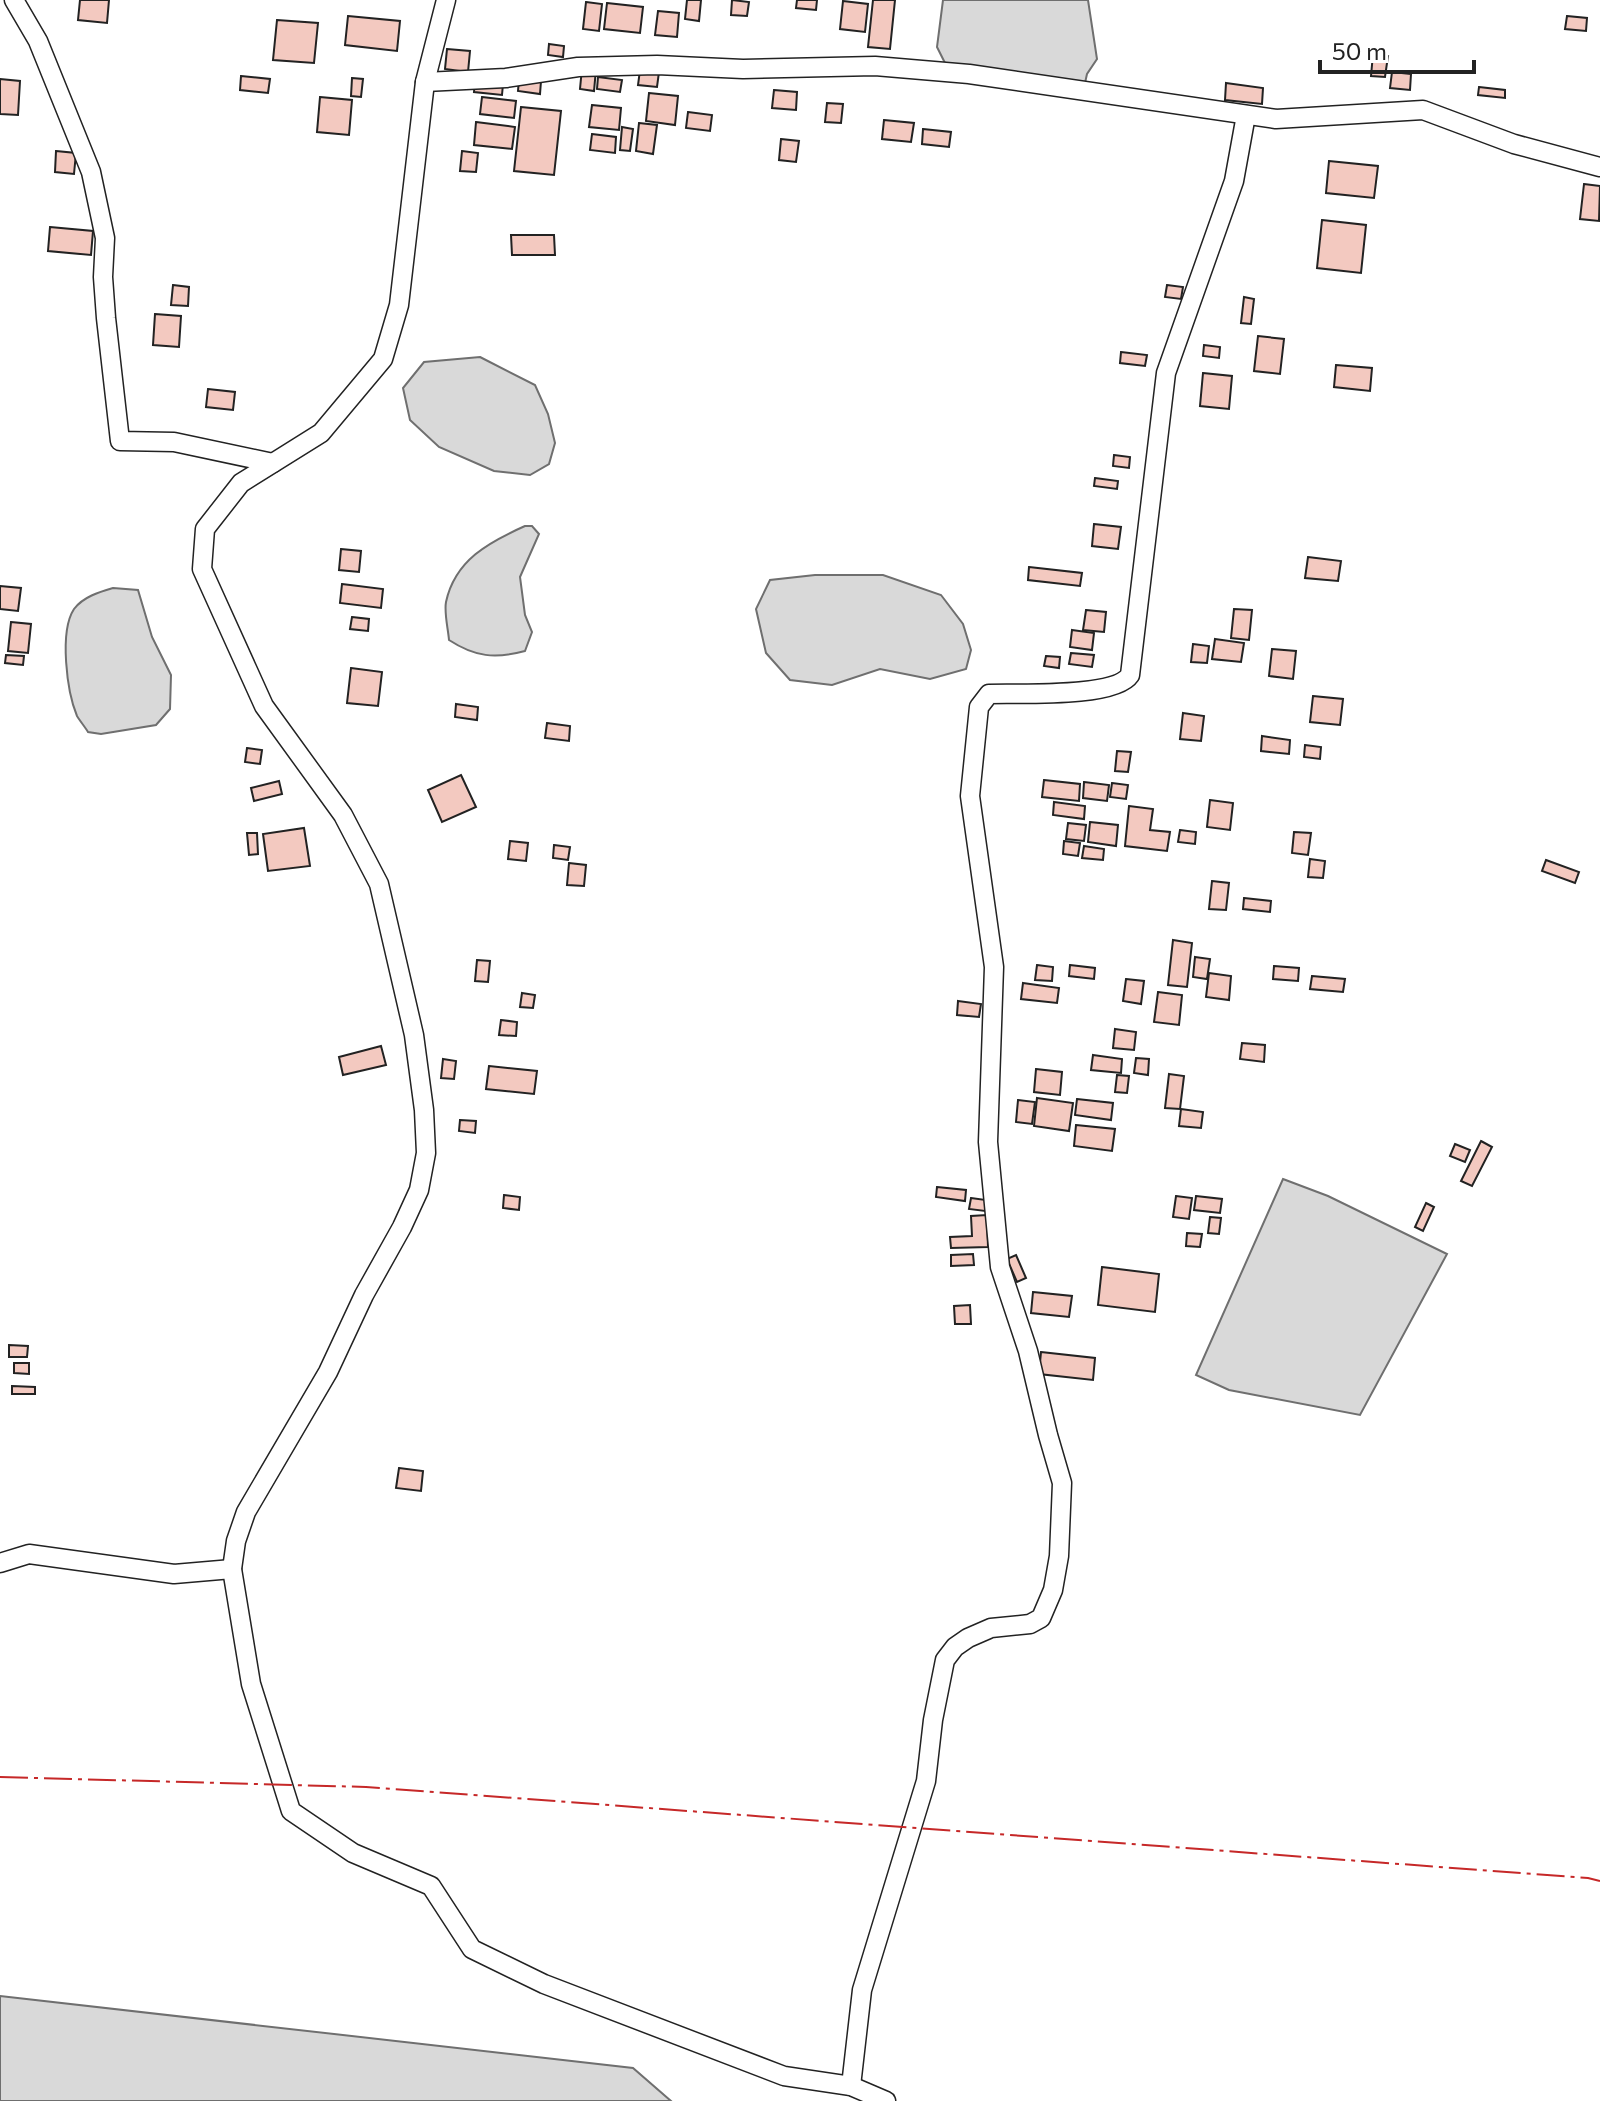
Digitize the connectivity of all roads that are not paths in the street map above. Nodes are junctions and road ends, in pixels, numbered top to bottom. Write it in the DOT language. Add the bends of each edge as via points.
graph roads {
  1 [pos="14,0"];
  2 [pos="446,0"];
  3 [pos="425,82"];
  4 [pos="1246,115"];
  5 [pos="1600,167"];
  6 [pos="273,463"];
  7 [pos="0,1563"];
  8 [pos="232,1569"];
  9 [pos="851,2086"];
  10 [pos="886,2101"];
  1 -- 6 [label="street" via="38,41 91,172 105,238 106,318 120,441 174,442"];
  2 -- 3 [label="street"];
  3 -- 4 [label="street" via="578,67 875,66 969,74"];
  3 -- 6 [label="street" via="399,305 383,359 321,433"];
  4 -- 5 [label="street" via="1276,119 1423,110 1514,144"];
  4 -- 9 [label="street" via="1234,181 1166,373 1130,675 1125,683 1104,689 989,694 979,707 970,796 994,967 990,1157 1000,1267 1062,1483 1059,1556 1041,1618 968,1638 945,1660 926,1781 862,1990"];
  6 -- 8 [label="street" via="241,483 205,529 202,569 264,706 343,815 379,884 414,1035 426,1153 419,1190 402,1227 328,1372 246,1512"];
  7 -- 8 [label="street" via="29,1554 174,1574"];
  8 -- 9 [label="street" via="251,1684 291,1811 353,1853 431,1886 472,1949 544,1984 784,2076"];
  9 -- 10 [label="street"];
}
